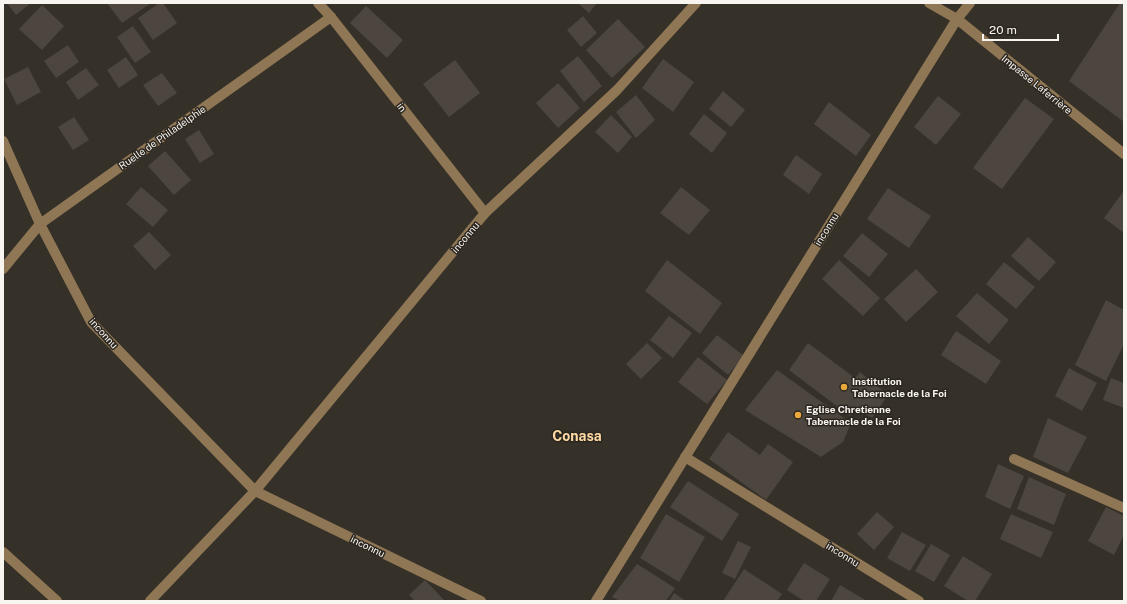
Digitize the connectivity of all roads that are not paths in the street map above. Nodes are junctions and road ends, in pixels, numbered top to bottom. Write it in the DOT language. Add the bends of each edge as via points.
graph roads {
  1 [pos="318,3"];
  2 [pos="696,3"];
  3 [pos="929,3"];
  4 [pos="970,3"];
  5 [pos="331,17"];
  6 [pos="956,19"];
  7 [pos="3,141"];
  8 [pos="1124,154"];
  9 [pos="485,213"];
  10 [pos="40,224"];
  11 [pos="3,269"];
  12 [pos="685,457"];
  13 [pos="1014,460"];
  14 [pos="255,490"];
  15 [pos="1124,508"];
  16 [pos="3,552"];
  17 [pos="57,601"];
  18 [pos="150,601"];
  19 [pos="481,601"];
  20 [pos="596,601"];
  21 [pos="919,601"];
  1 -- 5 [label="street, in"];
  2 -- 9 [label="street, inconnu" via="617,90"];
  3 -- 6 [label="street, Impasse Laferrière"];
  4 -- 6 [label="street, inconnu"];
  5 -- 9 [label="street, in"];
  5 -- 10 [label="street, Ruelle de Philadelphie"];
  6 -- 8 [label="street, Impasse Laferrière"];
  6 -- 12 [label="street, inconnu"];
  7 -- 10 [label="street, inconnu"];
  9 -- 14 [label="street, inconnu"];
  10 -- 11 [label="street, Ruelle de Philadelphie"];
  10 -- 14 [label="street, inconnu" via="91,322"];
  12 -- 20 [label="street, inconnu"];
  12 -- 21 [label="street, inconnu"];
  13 -- 15 [label="street"];
  14 -- 18 [label="street, inconnu"];
  14 -- 19 [label="street, inconnu"];
  16 -- 17 [label="street"];
}
